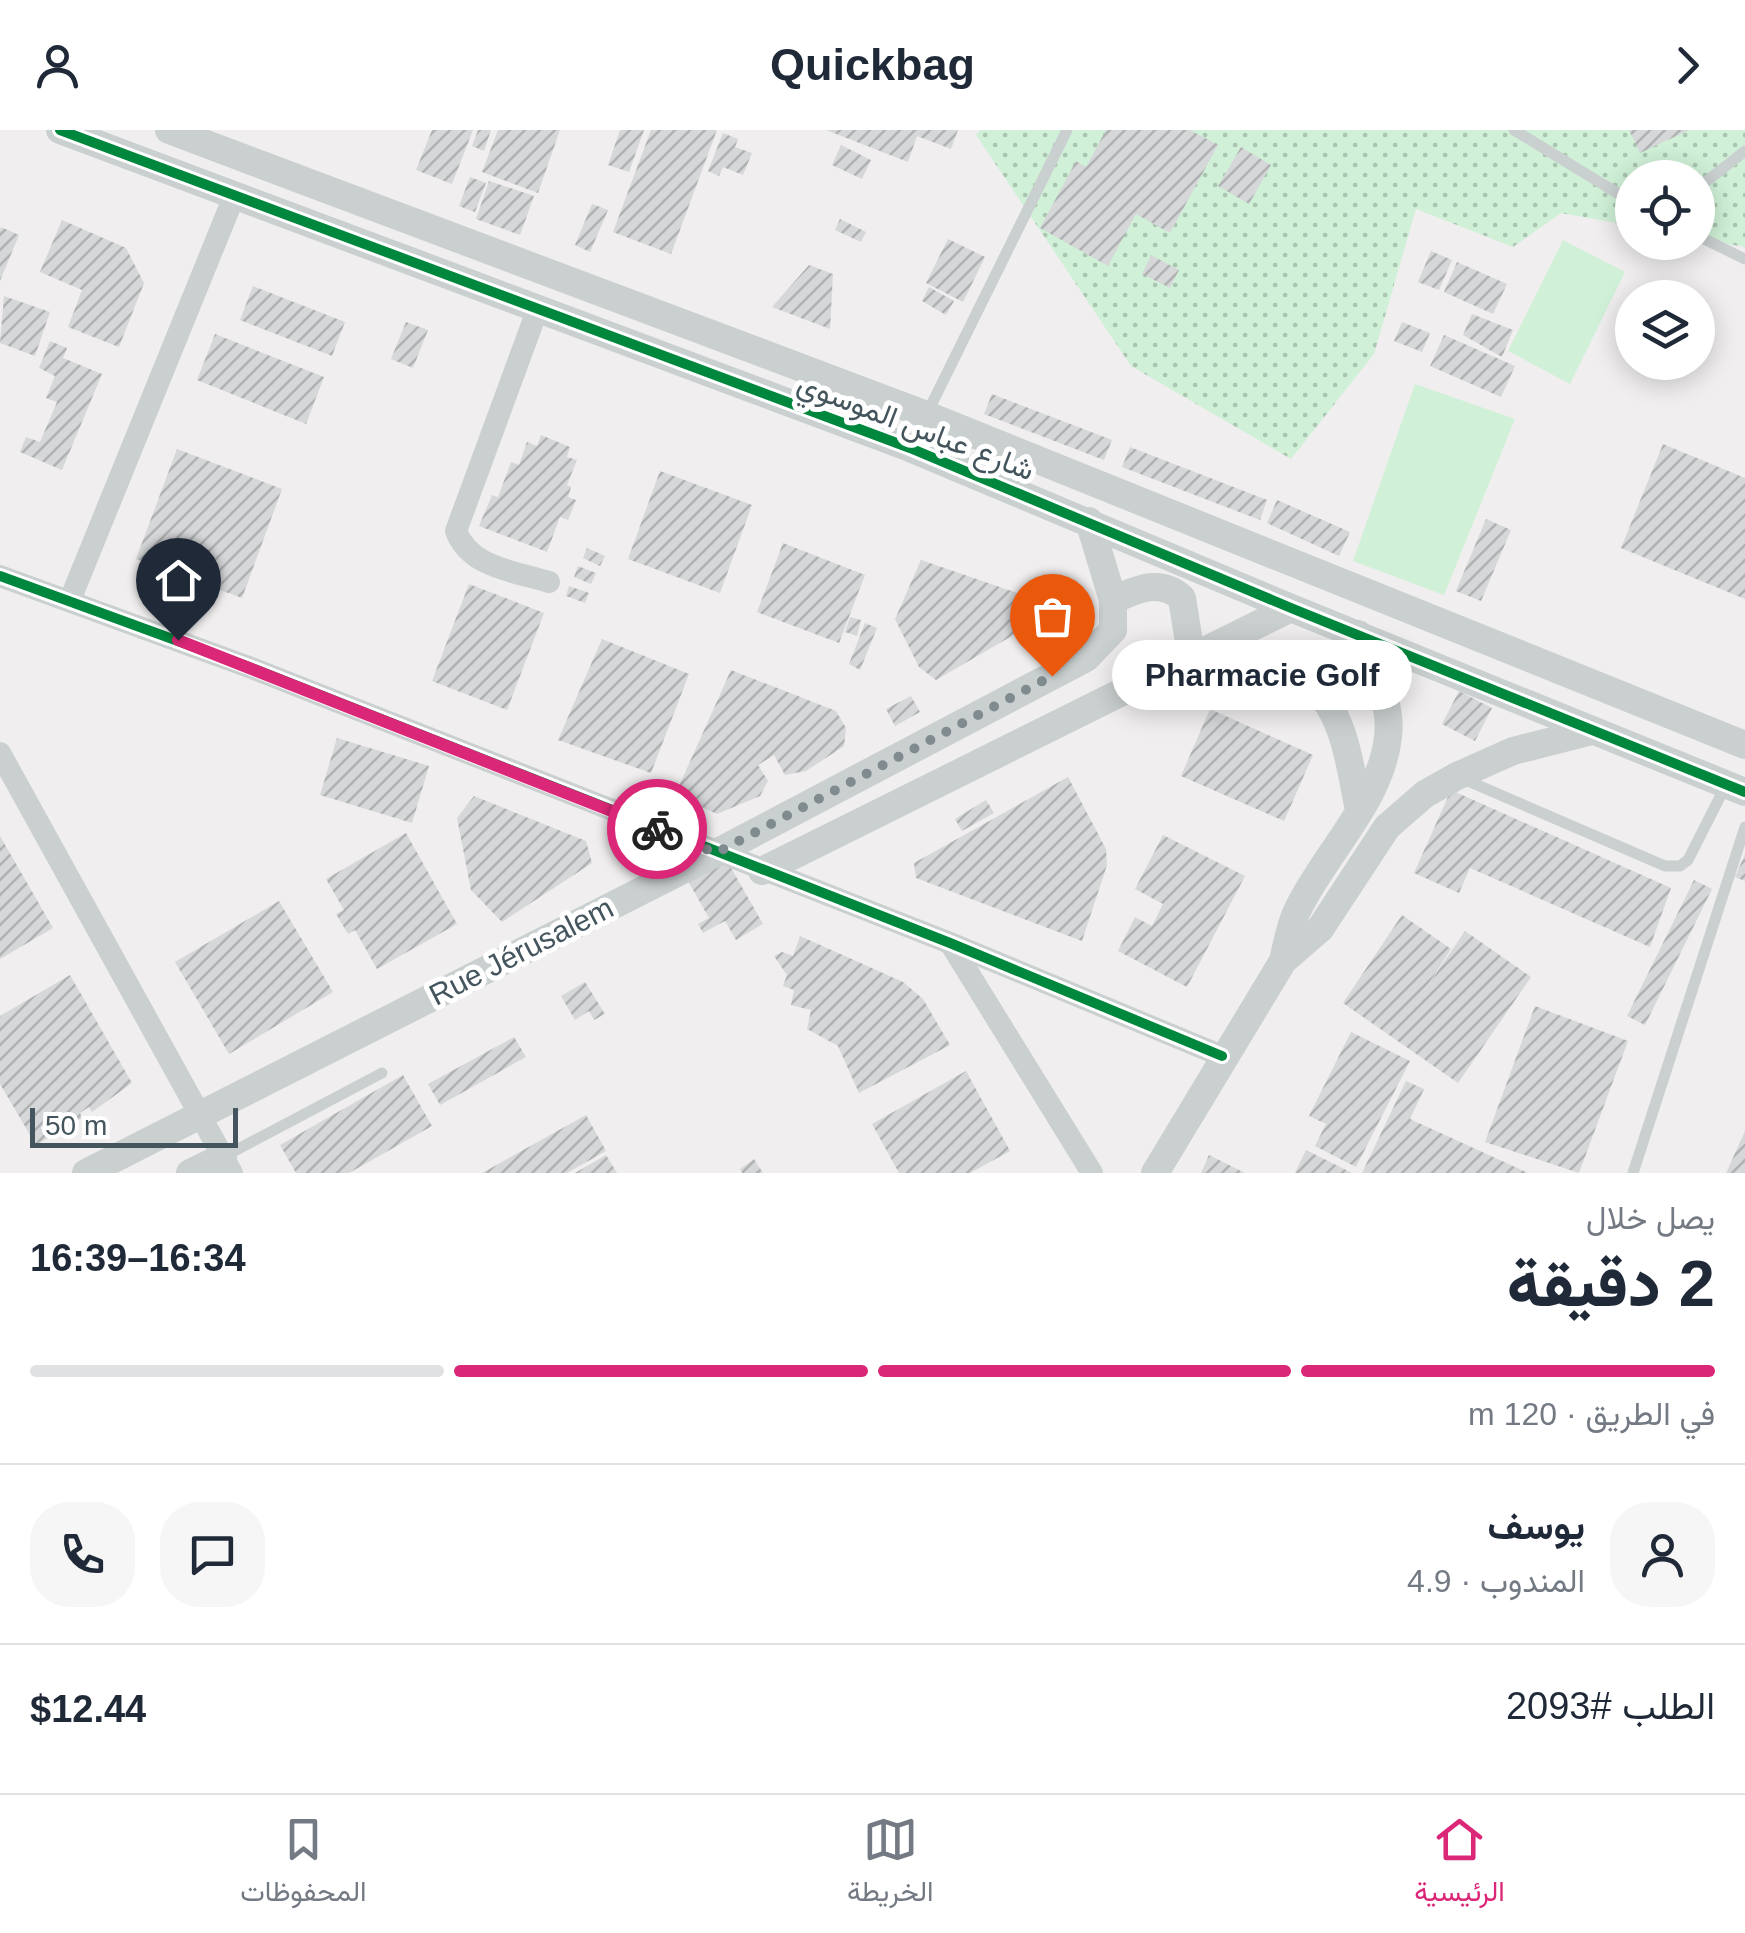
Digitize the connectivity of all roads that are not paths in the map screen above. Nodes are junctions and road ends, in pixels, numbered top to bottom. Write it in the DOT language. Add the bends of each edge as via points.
graph roads {
  1 [pos="60,130"];
  2 [pos="169,130"];
  3 [pos="1067,130"];
  4 [pos="1514,130"];
  5 [pos="210,138"];
  6 [pos="1745,151"];
  7 [pos="1715,175"];
  8 [pos="1615,192"];
  9 [pos="235,194"];
  10 [pos="350,201"];
  11 [pos="340,233"];
  12 [pos="1715,244"];
  13 [pos="1745,259"];
  14 [pos="538,308"];
  15 [pos="924,414"];
  16 [pos="910,448"];
  17 [pos="1089,521"];
  18 [pos="0,576"];
  19 [pos="549,582"];
  20 [pos="70,600"];
  21 [pos="1114,600"];
  22 [pos="1291,608"];
  23 [pos="1358,634"];
  24 [pos="1192,655"];
  25 [pos="1592,731"];
  26 [pos="1745,745"];
  27 [pos="0,753"];
  28 [pos="1457,776"];
  29 [pos="1736,788"];
  30 [pos="1358,810"];
  31 [pos="1745,827"];
  32 [pos="716,853"];
  33 [pos="762,871"];
  34 [pos="950,943"];
  35 [pos="1283,961"];
  36 [pos="1222,1056"];
  37 [pos="382,1073"];
  38 [pos="200,1113"];
  39 [pos="228,1165"];
  40 [pos="86,1173"];
  41 [pos="190,1173"];
  42 [pos="1092,1173"];
  43 [pos="1155,1173"];
  44 [pos="1633,1173"];
  1 -- 9 [label="street, شارع عباس الموسوي"];
  2 -- 5 [label="street, شارع عباس الموسوي"];
  3 -- 15 [label="lane"];
  4 -- 8 [label="lane"];
  5 -- 10 [label="street, شارع عباس الموسوي"];
  6 -- 7 [label="lane"];
  9 -- 11 [label="street, شارع عباس الموسوي"];
  9 -- 20 [label="street"];
  10 -- 11 [label="street"];
  10 -- 15 [label="street, شارع عباس الموسوي"];
  11 -- 14 [label="street, شارع عباس الموسوي"];
  12 -- 13 [label="lane"];
  14 -- 16 [label="street, شارع عباس الموسوي"];
  14 -- 19 [label="street" via="456,531 476,560"];
  15 -- 16 [label="lane"];
  15 -- 26 [label="street, شارع عباس الموسوي"];
  16 -- 17 [label="street, شارع عباس الموسوي"];
  17 -- 21 [label="street"];
  17 -- 22 [label="street, شارع عباس الموسوي"];
  18 -- 20 [label="street"];
  20 -- 32 [label="street"];
  21 -- 24 [label="street" via="1156,585 1176,592 1186,610"];
  21 -- 32 [label="street, Rue Jérusalem" via="1113,630 1086,658"];
  22 -- 23 [label="street, شارع عباس الموسوي"];
  22 -- 24 [label="street"];
  23 -- 25 [label="street, شارع عباس الموسوي"];
  23 -- 30 [label="street" via="1379,683 1389,736"];
  24 -- 30 [label="street" via="1206,663 1286,670 1322,693 1340,721"];
  24 -- 33 [label="street"];
  25 -- 28 [label="street" via="1513,751"];
  25 -- 29 [label="street, شارع عباس الموسوي"];
  27 -- 38 [label="street"];
  28 -- 29 [label="lane" via="1665,866 1688,860"];
  28 -- 35 [label="street" via="1387,827 1320,929"];
  30 -- 35 [label="street" via="1296,910"];
  31 -- 44 [label="lane"];
  32 -- 33 [label="street"];
  32 -- 38 [label="street, Rue Jérusalem"];
  33 -- 34 [label="street"];
  34 -- 36 [label="street"];
  34 -- 42 [label="street"];
  35 -- 36 [label="street"];
  36 -- 43 [label="street"];
  37 -- 39 [label="lane"];
  38 -- 39 [label="street"];
  38 -- 40 [label="street, Rue Jérusalem"];
  39 -- 41 [label="street"];
}
